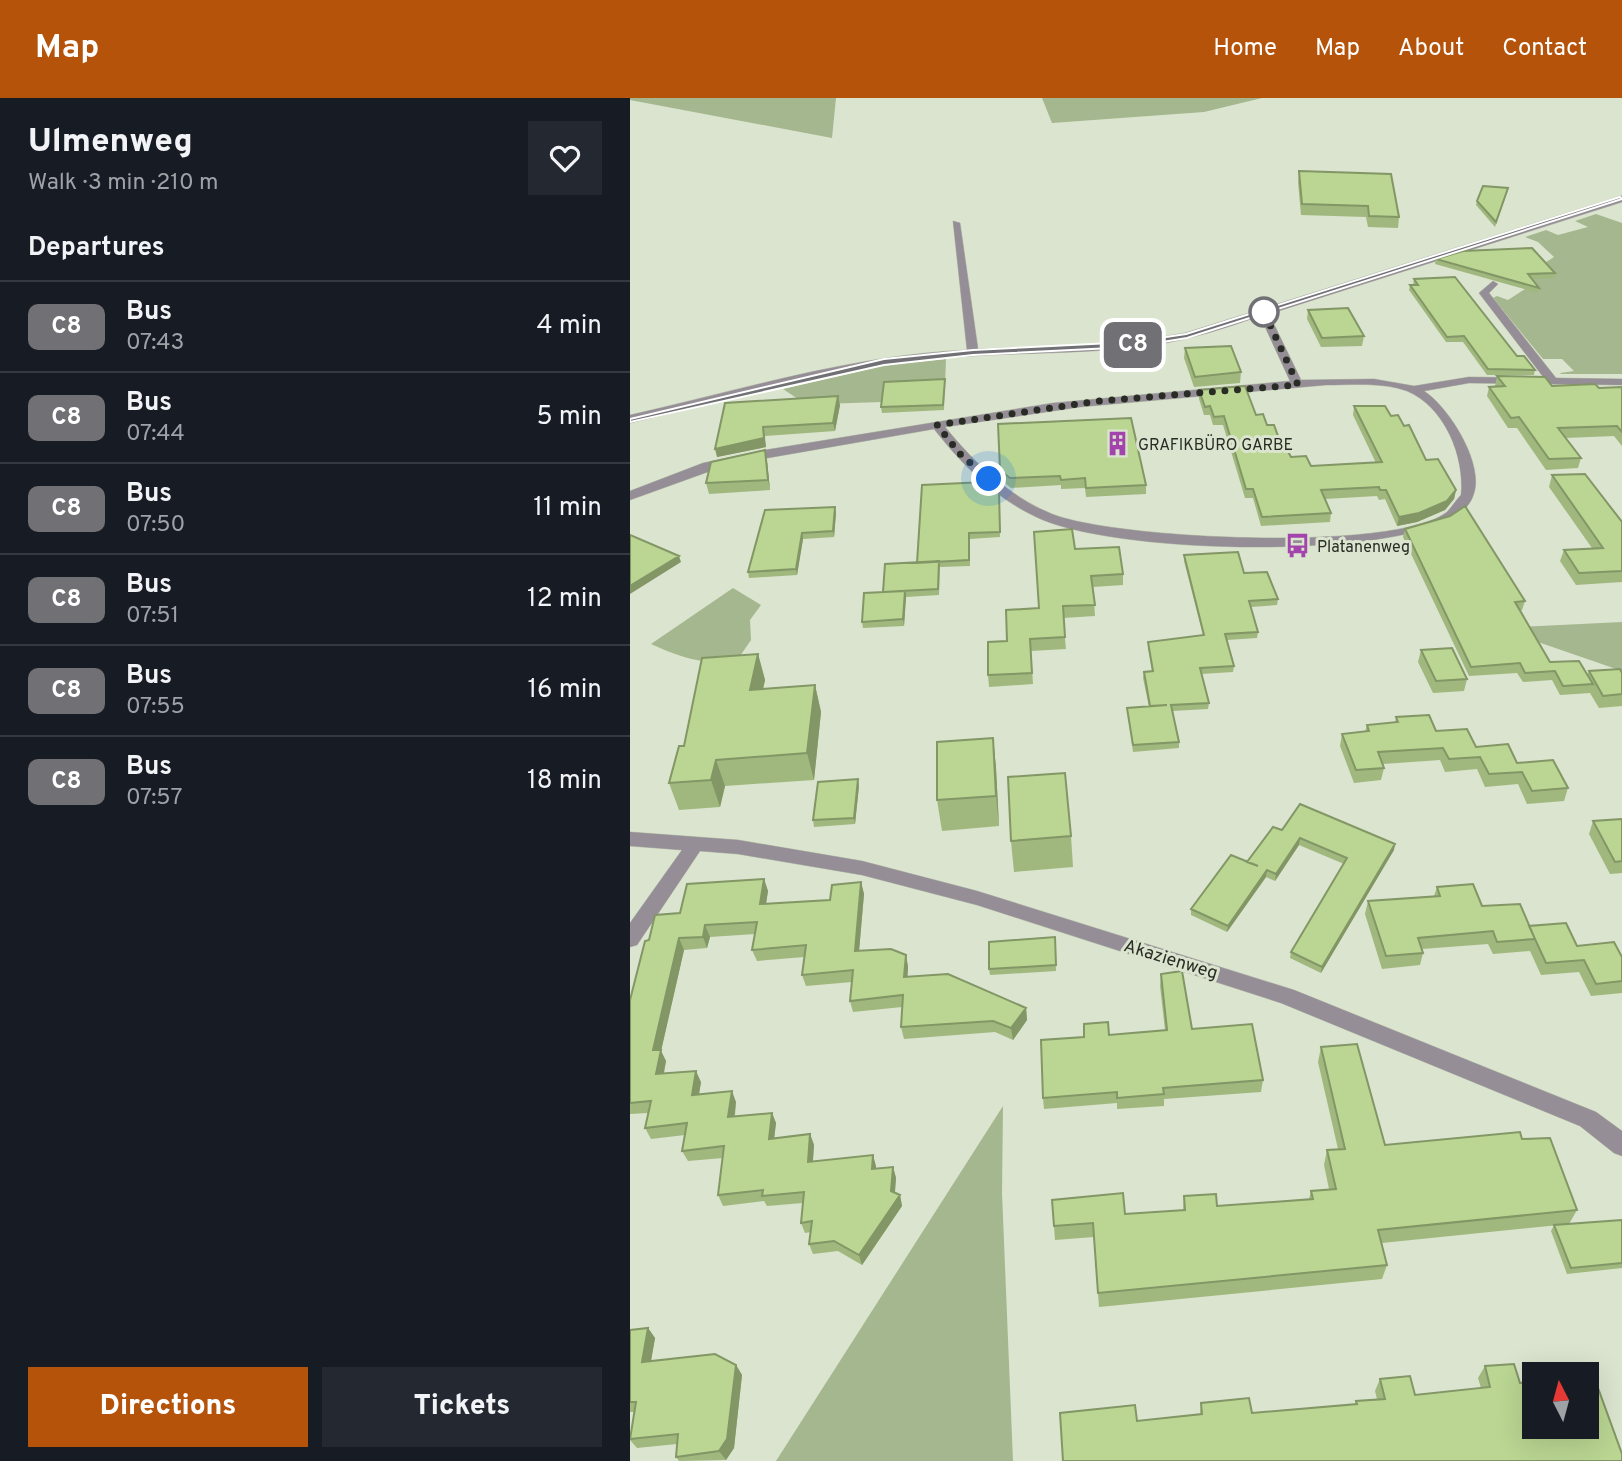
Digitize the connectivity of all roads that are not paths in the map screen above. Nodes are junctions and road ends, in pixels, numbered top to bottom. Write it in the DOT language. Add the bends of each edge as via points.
graph roads {
  1 [pos="1622,199"];
  2 [pos="956,223"];
  3 [pos="1493,284"];
  4 [pos="1263,312"];
  5 [pos="973,353"];
  6 [pos="1553,382"];
  7 [pos="1622,382"];
  8 [pos="1298,385"];
  9 [pos="1412,390"];
  10 [pos="630,419"];
  11 [pos="937,425"];
  12 [pos="630,496"];
  13 [pos="630,839"];
  14 [pos="696,843"];
  15 [pos="630,939"];
  16 [pos="1622,1145"];
  1 -- 4 [label="street"];
  2 -- 5 [label="street"];
  3 -- 6 [label="street" via="1484,293"];
  4 -- 5 [label="street" via="1158,342"];
  4 -- 8 [label="street"];
  5 -- 10 [label="street" via="884,362"];
  6 -- 7 [label="street"];
  6 -- 9 [label="street" via="1469,380"];
  8 -- 9 [label="street" via="1363,383"];
  8 -- 11 [label="street" via="1090,402"];
  9 -- 11 [label="street" via="1431,401 1455,431 1468,495 1462,509 1432,526 1353,538 1259,542 1139,536 1085,528 1040,514 1006,494 961,455"];
  11 -- 12 [label="street" via="709,466"];
  13 -- 14 [label="street, Akazienweg"];
  14 -- 15 [label="street"];
  14 -- 16 [label="street, Akazienweg" via="863,868 977,898 1287,996 1588,1119"];
}
